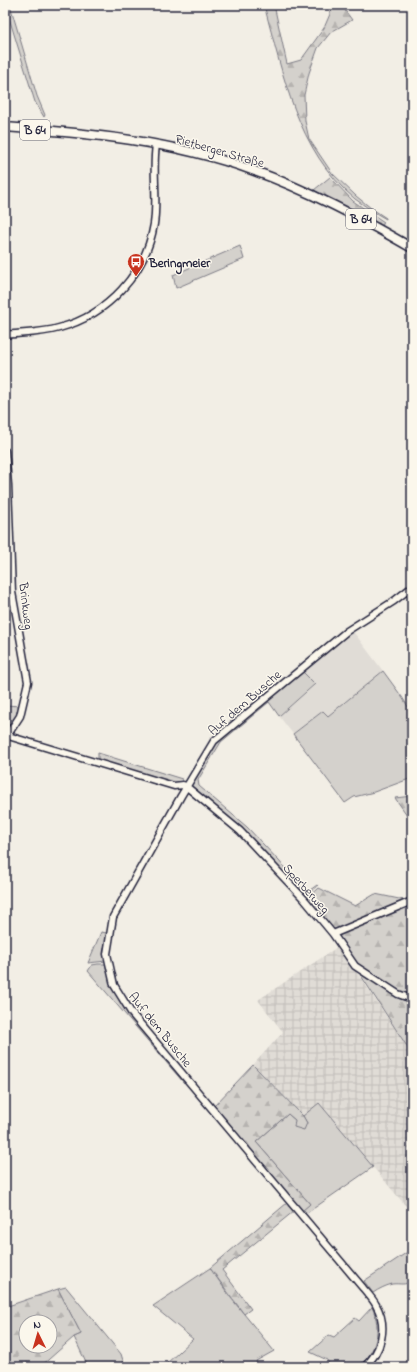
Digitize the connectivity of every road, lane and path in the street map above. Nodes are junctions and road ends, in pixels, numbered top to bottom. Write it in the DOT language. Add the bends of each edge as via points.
graph roads {
  1 [pos="5,128"];
  2 [pos="156,145"];
  3 [pos="412,248"];
  4 [pos="5,335"];
  5 [pos="5,451"];
  6 [pos="412,587"];
  7 [pos="6,736"];
  8 [pos="174,786"];
  9 [pos="187,787"];
  10 [pos="181,796"];
  11 [pos="412,901"];
  12 [pos="334,934"];
  13 [pos="412,999"];
  14 [pos="364,1367"];
  1 -- 2 [label="main road, Rietberger Straße / B 64" via="66,132"];
  2 -- 3 [label="main road, Rietberger Straße / B 64" via="204,155 292,185"];
  2 -- 4 [label="street" via="154,223 150,243 127,285 105,306 74,323 43,332"];
  5 -- 7 [label="street, Brinkweg" via="12,592 28,682 20,716"];
  6 -- 9 [label="street, Auf dem Busche" via="347,631 214,741"];
  7 -- 8 [label="street, Brinkweg"];
  8 -- 9 [label="street, Brinkweg"];
  8 -- 10 [label="street"];
  9 -- 10 [label="street, Auf dem Busche"];
  9 -- 12 [label="street, Sperberweg" via="240,831"];
  10 -- 14 [label="street, Auf dem Busche" via="113,917 107,954 114,984 132,1014 376,1306 381,1319 381,1341 375,1355"];
  11 -- 12 [label="street"];
  12 -- 13 [label="street, Sperberweg" via="355,966 398,994"];
}
